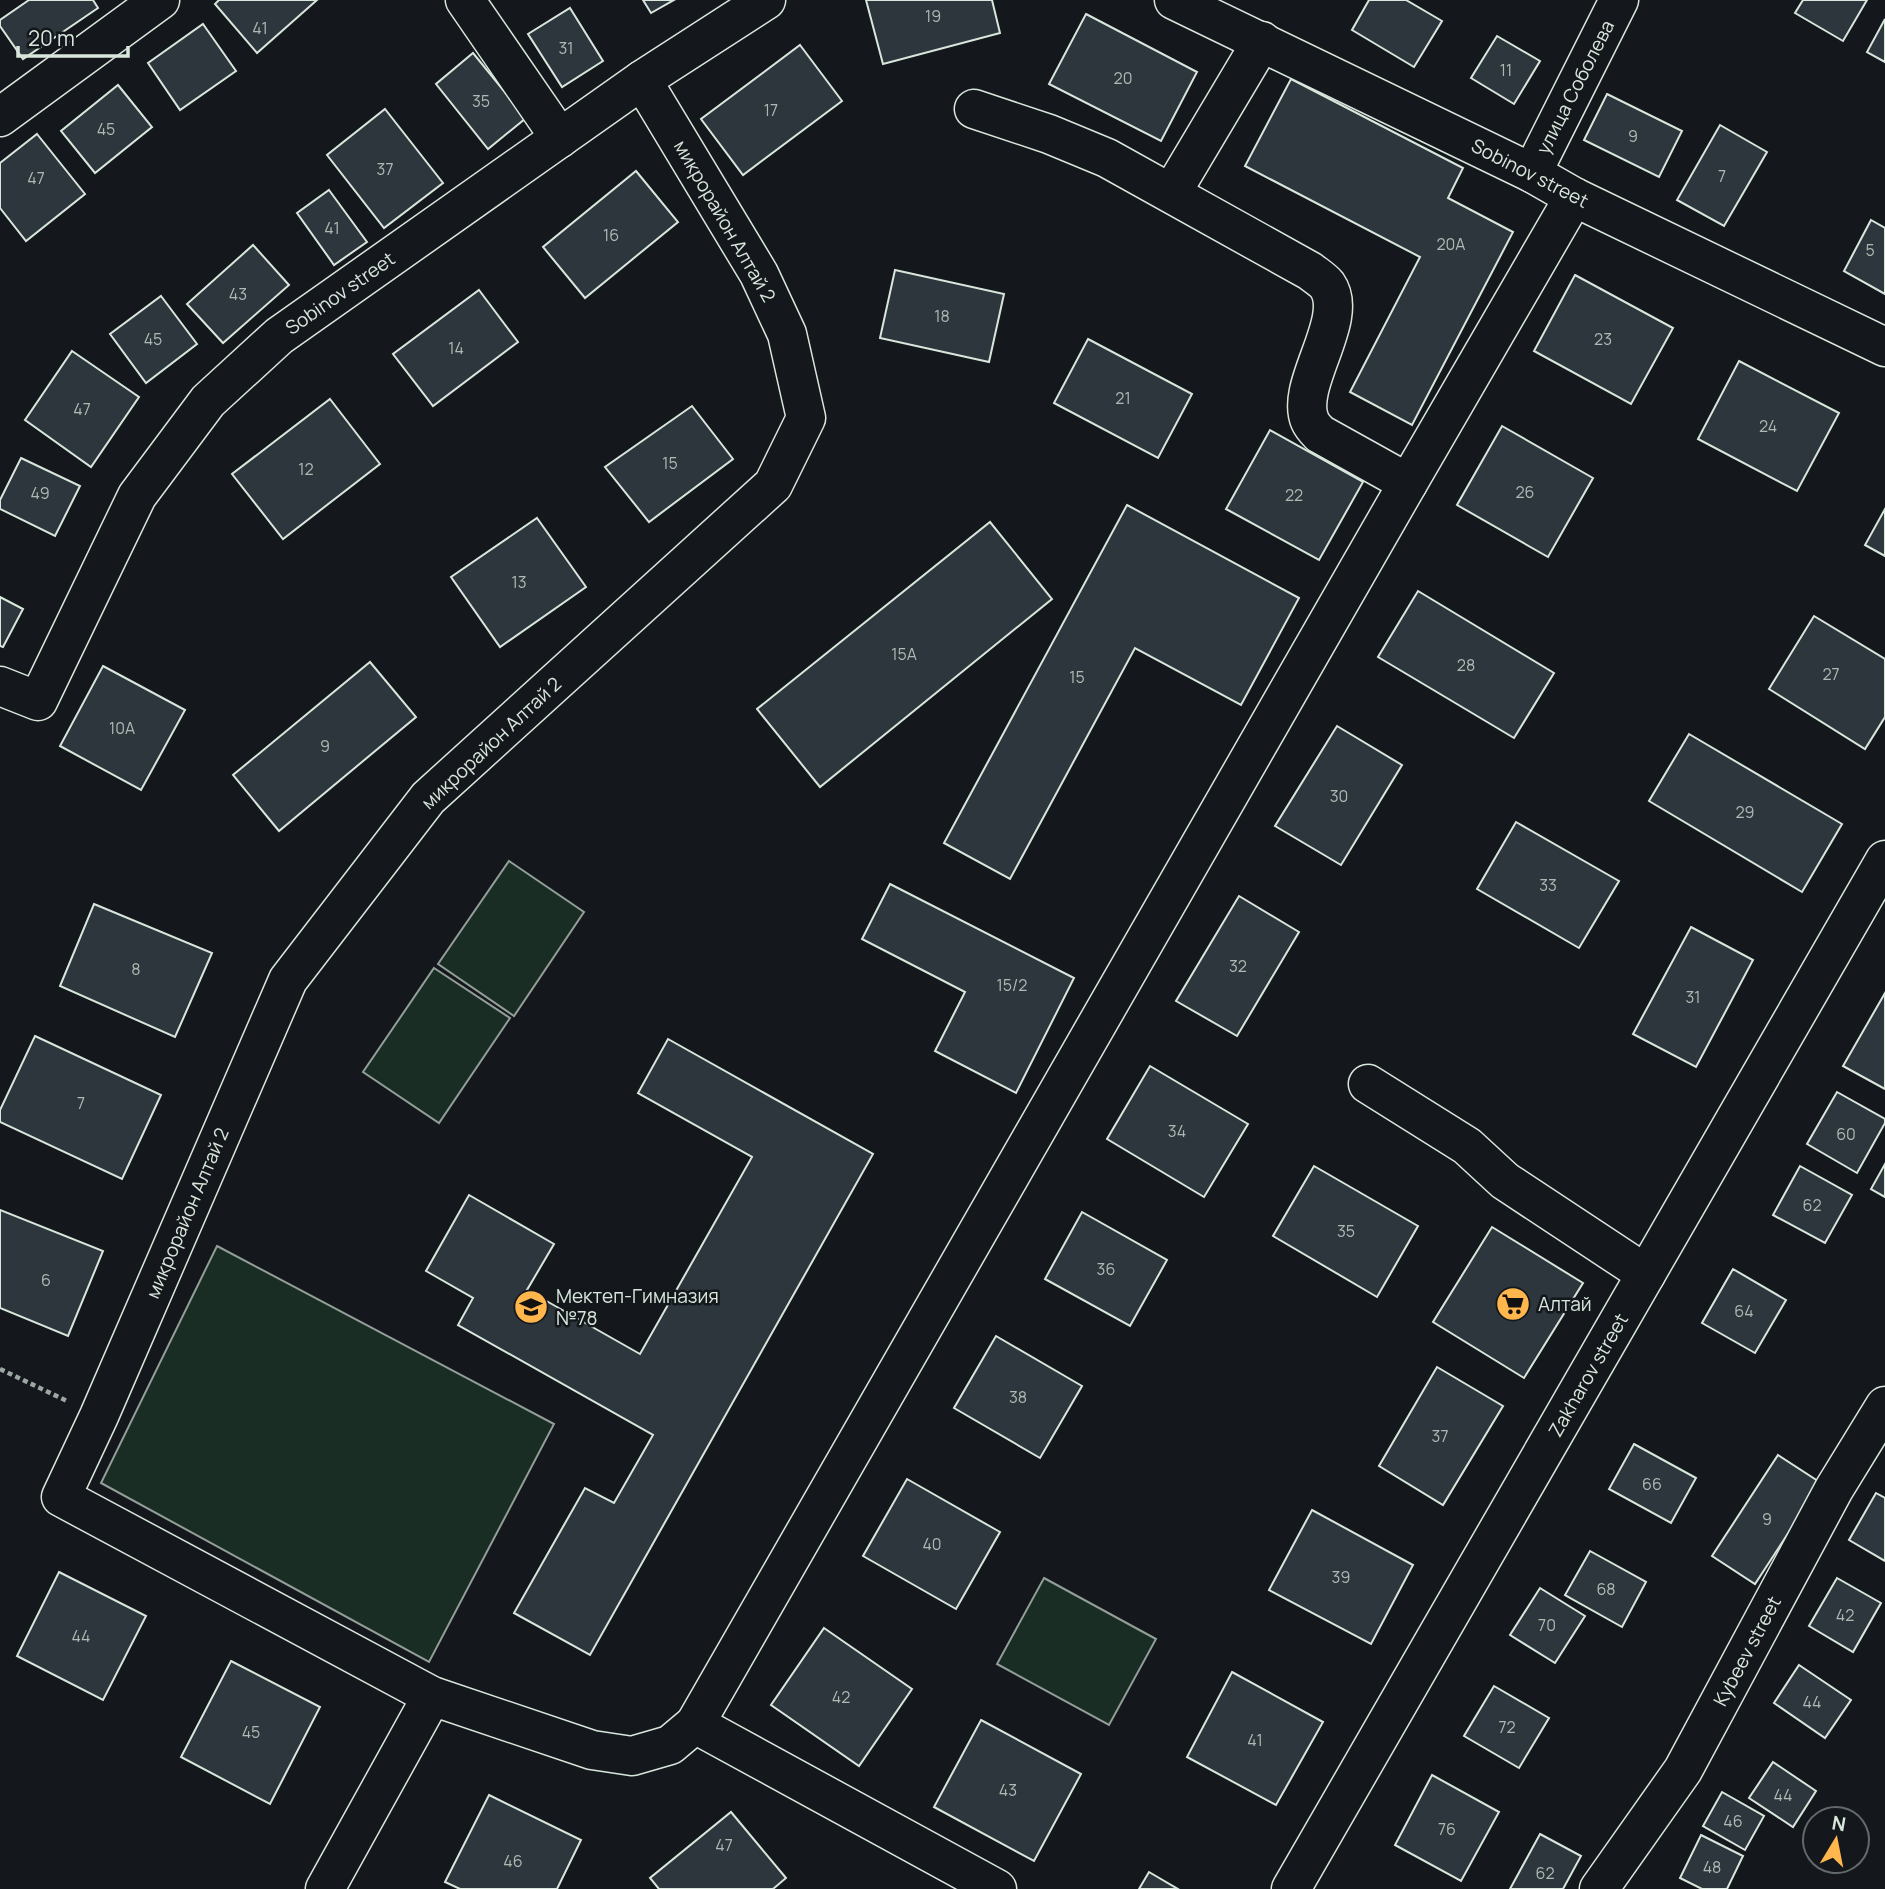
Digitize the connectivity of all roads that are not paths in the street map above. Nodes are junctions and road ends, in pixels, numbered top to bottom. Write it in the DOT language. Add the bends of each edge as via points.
graph roads {
  1 [pos="160,0"];
  2 [pos="466,0"];
  3 [pos="766,0"];
  4 [pos="1174,0"];
  5 [pos="1619,0"];
  6 [pos="1262,41"];
  7 [pos="642,80"];
  8 [pos="974,109"];
  9 [pos="0,117"];
  10 [pos="560,138"];
  11 [pos="1532,173"];
  12 [pos="1172,192"];
  13 [pos="1574,197"];
  14 [pos="1885,347"];
  15 [pos="1408,483"];
  16 [pos="0,686"];
  17 [pos="1885,860"];
  18 [pos="1368,1084"];
  19 [pos="1646,1275"];
  20 [pos="1885,1406"];
  21 [pos="432,1696"];
  22 [pos="695,1724"];
  23 [pos="325,1889"];
  24 [pos="997,1889"];
  25 [pos="1291,1889"];
  26 [pos="1599,1889"];
  1 -- 9 [label="street"];
  2 -- 10 [label="street"];
  3 -- 7 [label="street, Sobinov street"];
  4 -- 6 [label="street, Sobinov street"];
  5 -- 11 [label="street, улица Соболева"];
  6 -- 11 [label="street, Sobinov street"];
  6 -- 12 [label="street"];
  7 -- 10 [label="street, Sobinov street"];
  7 -- 21 [label="street, микрорайон Алтай 2" via="759,274 787,334 806,418 773,485 428,798 289,980 61,1497"];
  8 -- 12 [label="street" via="1107,158"];
  10 -- 16 [label="street, Sobinov street" via="279,336 208,401 137,496 38,701"];
  11 -- 13 [label="street, Sobinov street"];
  12 -- 15 [label="street" via="1310,271 1328,286 1334,304 1306,402 1310,422 1320,435"];
  13 -- 14 [label="street, Sobinov street"];
  13 -- 15 [label="street"];
  15 -- 22 [label="street"];
  17 -- 19 [label="street, Zakharov street"];
  18 -- 19 [label="street" via="1467,1146 1505,1181"];
  19 -- 25 [label="street, Zakharov street"];
  20 -- 26 [label="street, Kybeev street" via="1834,1489 1683,1770"];
  21 -- 22 [label="street" via="592,1750 632,1756 670,1745"];
  21 -- 23 [label="street"];
  22 -- 24 [label="street"];
}
